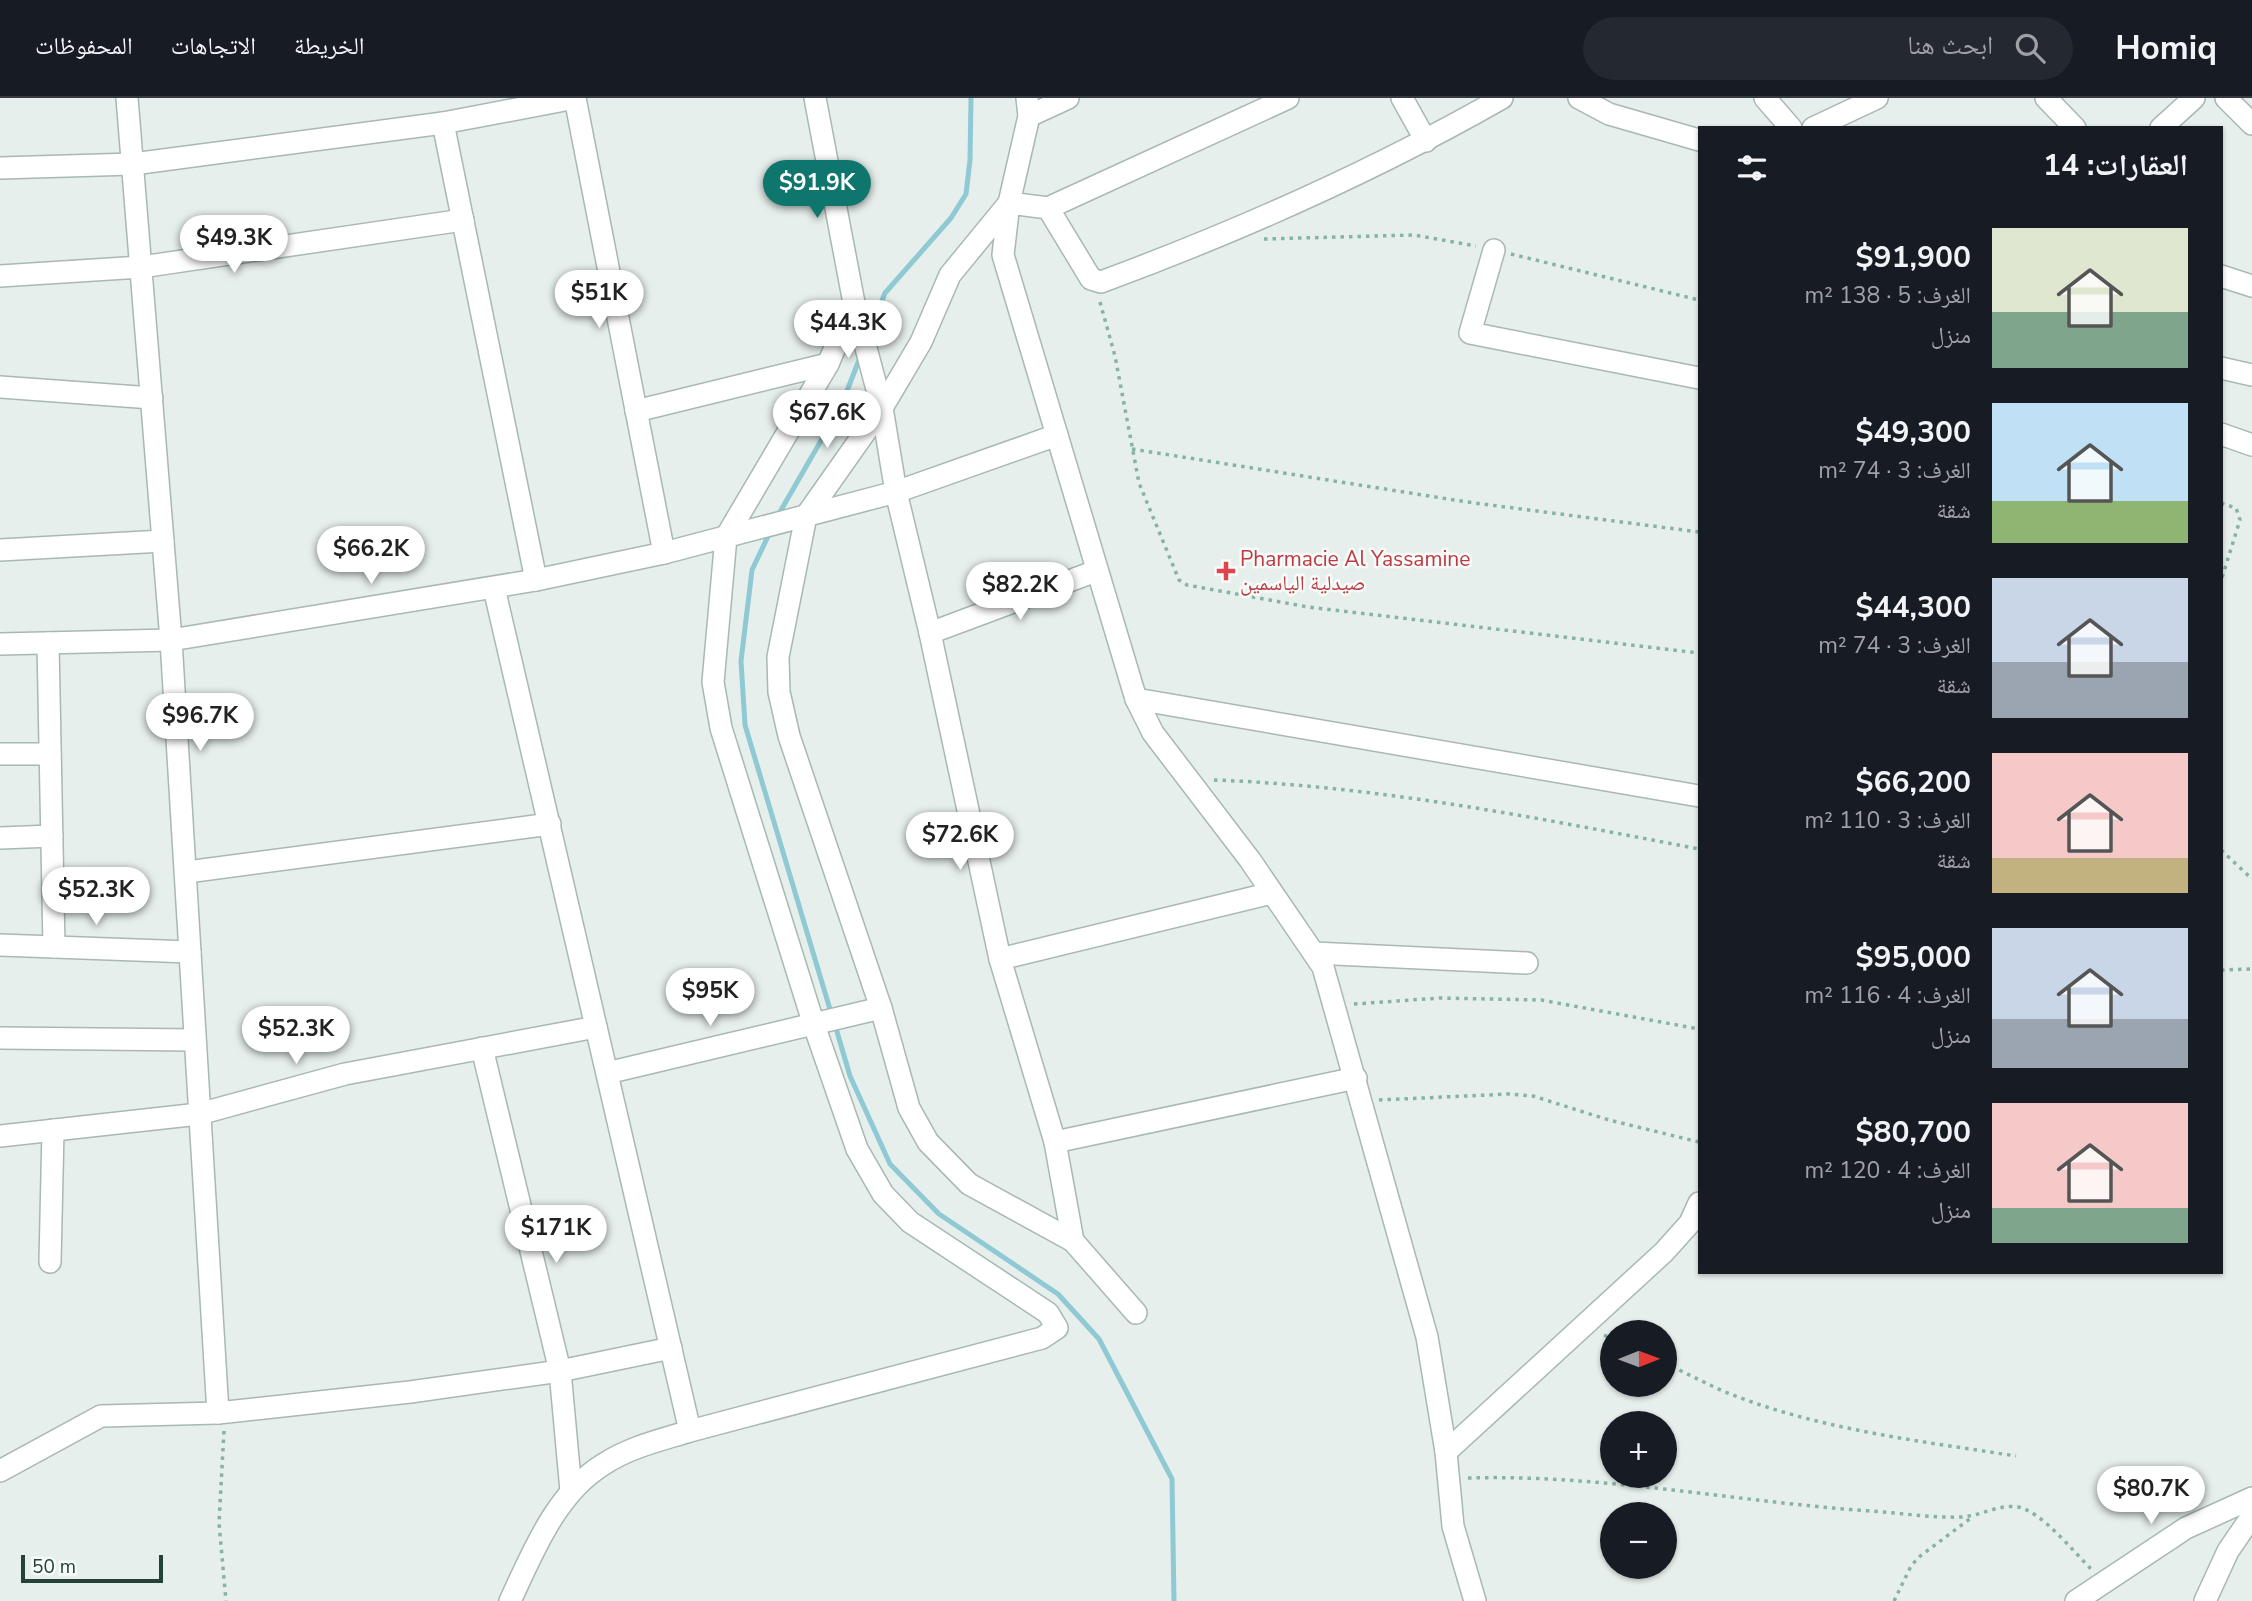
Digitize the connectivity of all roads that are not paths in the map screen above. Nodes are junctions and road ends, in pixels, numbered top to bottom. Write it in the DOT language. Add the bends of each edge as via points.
graph roads {
  1 [pos="127,98"];
  2 [pos="575,98"];
  3 [pos="815,98"];
  4 [pos="1068,98"];
  5 [pos="1288,98"];
  6 [pos="1402,98"];
  7 [pos="1502,98"];
  8 [pos="1579,98"];
  9 [pos="1765,98"];
  10 [pos="1877,98"];
  11 [pos="2046,98"];
  12 [pos="2194,98"];
  13 [pos="2226,98"];
  14 [pos="1028,107"];
  15 [pos="443,122"];
  16 [pos="2252,124"];
  17 [pos="1789,126"];
  18 [pos="1817,126"];
  19 [pos="2073,126"];
  20 [pos="2163,126"];
  21 [pos="1698,140"];
  22 [pos="1426,141"];
  23 [pos="132,164"];
  24 [pos="0,167"];
  25 [pos="1009,204"];
  26 [pos="1048,208"];
  27 [pos="463,220"];
  28 [pos="1494,250"];
  29 [pos="141,267"];
  30 [pos="0,276"];
  31 [pos="2223,277"];
  32 [pos="2252,286"];
  33 [pos="855,303"];
  34 [pos="828,364"];
  35 [pos="2223,368"];
  36 [pos="2252,375"];
  37 [pos="1698,378"];
  38 [pos="0,387"];
  39 [pos="152,398"];
  40 [pos="882,408"];
  41 [pos="636,411"];
  42 [pos="1058,435"];
  43 [pos="2223,435"];
  44 [pos="2252,446"];
  45 [pos="896,492"];
  46 [pos="798,518"];
  47 [pos="734,535"];
  48 [pos="163,541"];
  49 [pos="0,550"];
  50 [pos="664,553"];
  51 [pos="1096,571"];
  52 [pos="536,580"];
  53 [pos="495,588"];
  54 [pos="930,633"];
  55 [pos="171,640"];
  56 [pos="48,643"];
  57 [pos="0,644"];
  58 [pos="1136,699"];
  59 [pos="0,754"];
  60 [pos="50,754"];
  61 [pos="1698,796"];
  62 [pos="550,824"];
  63 [pos="52,836"];
  64 [pos="0,838"];
  65 [pos="187,872"];
  66 [pos="1272,893"];
  67 [pos="0,945"];
  68 [pos="54,947"];
  69 [pos="190,952"];
  70 [pos="1314,953"];
  71 [pos="1000,959"];
  72 [pos="1527,963"];
  73 [pos="881,1008"];
  74 [pos="819,1024"];
  75 [pos="596,1027"];
  76 [pos="0,1038"];
  77 [pos="195,1040"];
  78 [pos="482,1048"];
  79 [pos="607,1073"];
  80 [pos="1356,1078"];
  81 [pos="199,1114"];
  82 [pos="53,1130"];
  83 [pos="0,1136"];
  84 [pos="1055,1142"];
  85 [pos="1698,1205"];
  86 [pos="1073,1241"];
  87 [pos="50,1262"];
  88 [pos="1136,1313"];
  89 [pos="671,1348"];
  90 [pos="560,1371"];
  91 [pos="218,1413"];
  92 [pos="690,1431"];
  93 [pos="1446,1452"];
  94 [pos="0,1471"];
  95 [pos="571,1491"];
  96 [pos="2252,1498"];
  97 [pos="2252,1516"];
  98 [pos="510,1601"];
  99 [pos="1475,1601"];
  100 [pos="2077,1601"];
  101 [pos="2206,1601"];
  1 -- 23 [label="street"];
  2 -- 15 [label="street"];
  2 -- 41 [label="street"];
  3 -- 33 [label="street"];
  4 -- 14 [label="street"];
  5 -- 26 [label="street"];
  6 -- 22 [label="street"];
  7 -- 22 [label="street"];
  8 -- 21 [label="street" via="1609,114"];
  9 -- 17 [label="street"];
  10 -- 18 [label="street"];
  11 -- 19 [label="street"];
  12 -- 20 [label="street"];
  13 -- 16 [label="street"];
  14 -- 25 [label="street"];
  15 -- 23 [label="street"];
  15 -- 27 [label="street"];
  22 -- 26 [label="street" via="1215,240 1094,282"];
  23 -- 24 [label="street"];
  23 -- 29 [label="street"];
  25 -- 26 [label="street"];
  25 -- 40 [label="street" via="950,275 921,342"];
  25 -- 42 [label="street" via="1003,255"];
  27 -- 29 [label="street"];
  27 -- 52 [label="street"];
  28 -- 37 [label="street" via="1470,333"];
  29 -- 30 [label="street"];
  29 -- 39 [label="street"];
  31 -- 32 [label="street"];
  33 -- 34 [label="street"];
  33 -- 40 [label="street"];
  34 -- 41 [label="street"];
  34 -- 47 [label="street"];
  35 -- 36 [label="street"];
  38 -- 39 [label="street"];
  39 -- 48 [label="street"];
  40 -- 45 [label="street"];
  40 -- 46 [label="street"];
  41 -- 50 [label="street"];
  42 -- 45 [label="street"];
  42 -- 51 [label="street"];
  43 -- 44 [label="street"];
  45 -- 46 [label="street"];
  45 -- 54 [label="street"];
  46 -- 47 [label="street"];
  46 -- 73 [label="street" via="778,657 779,692 789,736"];
  47 -- 50 [label="street"];
  47 -- 74 [label="street" via="713,682 721,728"];
  48 -- 49 [label="street"];
  48 -- 55 [label="street"];
  50 -- 52 [label="street"];
  51 -- 54 [label="street"];
  51 -- 58 [label="street"];
  52 -- 53 [label="street"];
  53 -- 55 [label="street"];
  53 -- 62 [label="street"];
  54 -- 71 [label="street"];
  55 -- 56 [label="street"];
  55 -- 65 [label="street"];
  56 -- 57 [label="street"];
  56 -- 60 [label="street"];
  58 -- 61 [label="street"];
  58 -- 66 [label="street" via="1153,733"];
  59 -- 60 [label="street"];
  60 -- 63 [label="street"];
  62 -- 65 [label="street"];
  62 -- 75 [label="street"];
  63 -- 64 [label="street"];
  63 -- 68 [label="street"];
  65 -- 69 [label="street"];
  66 -- 70 [label="street"];
  66 -- 71 [label="street"];
  67 -- 68 [label="street"];
  68 -- 69 [label="street"];
  69 -- 77 [label="street"];
  70 -- 72 [label="street"];
  70 -- 80 [label="street" via="1323,967"];
  71 -- 84 [label="street"];
  73 -- 74 [label="street"];
  73 -- 86 [label="street" via="909,1108 928,1142 969,1184"];
  74 -- 79 [label="street"];
  74 -- 92 [label="street" via="857,1149 883,1194 910,1222 1048,1313 1057,1328 1042,1339"];
  75 -- 78 [label="street"];
  75 -- 79 [label="street"];
  76 -- 77 [label="street"];
  77 -- 81 [label="street"];
  78 -- 81 [label="street" via="345,1074"];
  78 -- 90 [label="street"];
  79 -- 89 [label="street"];
  80 -- 84 [label="street"];
  80 -- 93 [label="street" via="1427,1337"];
  81 -- 82 [label="street"];
  81 -- 91 [label="street"];
  82 -- 83 [label="street"];
  82 -- 87 [label="street"];
  84 -- 86 [label="street"];
  85 -- 93 [label="street" via="1690,1223 1664,1252"];
  86 -- 88 [label="street"];
  89 -- 90 [label="street"];
  89 -- 92 [label="street"];
  90 -- 91 [label="street"];
  90 -- 95 [label="street"];
  91 -- 94 [label="street" via="101,1416"];
  92 -- 95 [label="street" via="637,1447 605,1463"];
  93 -- 99 [label="street" via="1453,1526"];
  95 -- 98 [label="street" via="535,1546"];
  96 -- 100 [label="street" via="2186,1528"];
  97 -- 101 [label="street" via="2228,1550"];
}
